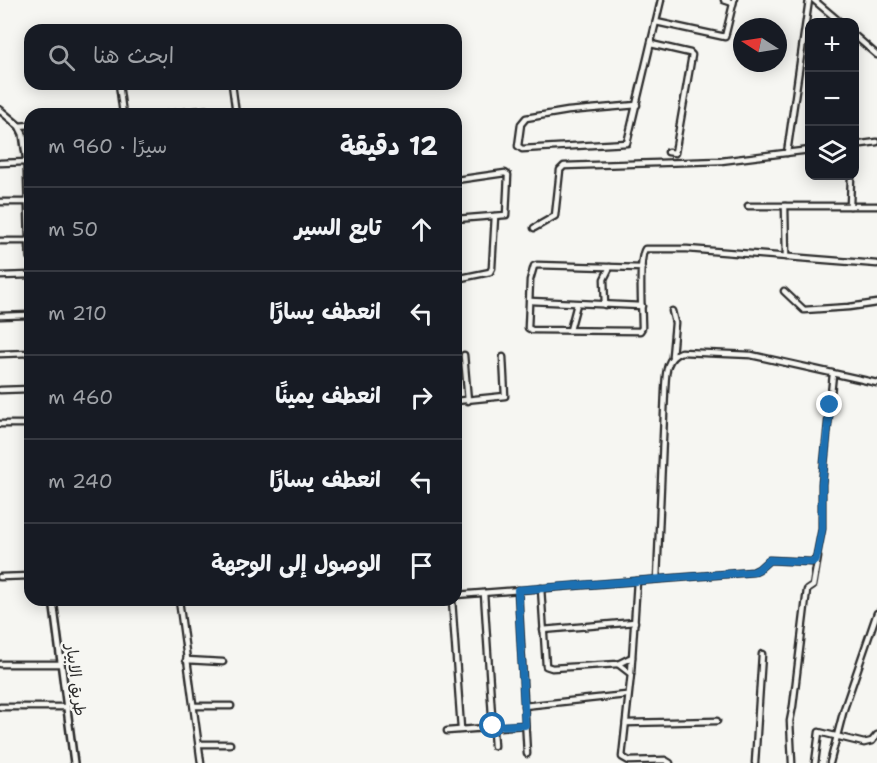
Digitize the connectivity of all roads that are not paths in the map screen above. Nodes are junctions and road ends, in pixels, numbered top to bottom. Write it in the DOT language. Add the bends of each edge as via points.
graph roads {
  1 [pos="661,0"];
  2 [pos="724,0"];
  3 [pos="811,0"];
  4 [pos="734,2"];
  5 [pos="835,18"];
  6 [pos="656,22"];
  7 [pos="859,39"];
  8 [pos="651,44"];
  9 [pos="877,55"];
  10 [pos="120,90"];
  11 [pos="233,90"];
  12 [pos="637,105"];
  13 [pos="122,108"];
  14 [pos="235,108"];
  15 [pos="0,110"];
  16 [pos="19,126"];
  17 [pos="24,126"];
  18 [pos="24,141"];
  19 [pos="877,142"];
  20 [pos="859,144"];
  21 [pos="805,151"];
  22 [pos="668,152"];
  23 [pos="787,153"];
  24 [pos="24,162"];
  25 [pos="0,163"];
  26 [pos="462,179"];
  27 [pos="850,180"];
  28 [pos="0,202"];
  29 [pos="24,202"];
  30 [pos="748,206"];
  31 [pos="784,206"];
  32 [pos="850,206"];
  33 [pos="877,206"];
  34 [pos="495,216"];
  35 [pos="462,219"];
  36 [pos="534,228"];
  37 [pos="0,241"];
  38 [pos="24,241"];
  39 [pos="786,257"];
  40 [pos="877,264"];
  41 [pos="610,267"];
  42 [pos="642,267"];
  43 [pos="24,275"];
  44 [pos="0,276"];
  45 [pos="462,278"];
  46 [pos="784,291"];
  47 [pos="530,301"];
  48 [pos="877,303"];
  49 [pos="577,304"];
  50 [pos="605,305"];
  51 [pos="642,306"];
  52 [pos="672,311"];
  53 [pos="24,315"];
  54 [pos="0,316"];
  55 [pos="570,330"];
  56 [pos="24,353"];
  57 [pos="0,354"];
  58 [pos="464,356"];
  59 [pos="672,356"];
  60 [pos="503,357"];
  61 [pos="833,374"];
  62 [pos="877,383"];
  63 [pos="24,389"];
  64 [pos="0,390"];
  65 [pos="462,401"];
  66 [pos="468,401"];
  67 [pos="0,424"];
  68 [pos="24,424"];
  69 [pos="818,557"];
  70 [pos="24,576"];
  71 [pos="0,577"];
  72 [pos="657,579"];
  73 [pos="637,581"];
  74 [pos="541,588"];
  75 [pos="518,590"];
  76 [pos="484,593"];
  77 [pos="462,595"];
  78 [pos="54,606"];
  79 [pos="180,606"];
  80 [pos="452,606"];
  81 [pos="877,613"];
  82 [pos="635,622"];
  83 [pos="875,626"];
  84 [pos="543,630"];
  85 [pos="762,654"];
  86 [pos="632,657"];
  87 [pos="186,660"];
  88 [pos="224,662"];
  89 [pos="0,663"];
  90 [pos="60,664"];
  91 [pos="618,664"];
  92 [pos="631,674"];
  93 [pos="626,695"];
  94 [pos="194,706"];
  95 [pos="231,706"];
  96 [pos="524,706"];
  97 [pos="0,707"];
  98 [pos="65,707"];
  99 [pos="717,721"];
  100 [pos="626,723"];
  101 [pos="525,725"];
  102 [pos="493,726"];
  103 [pos="461,729"];
  104 [pos="447,730"];
  105 [pos="877,735"];
  106 [pos="836,736"];
  107 [pos="199,744"];
  108 [pos="230,744"];
  109 [pos="494,746"];
  110 [pos="527,754"];
  111 [pos="74,763"];
  112 [pos="201,763"];
  113 [pos="670,763"];
  114 [pos="755,763"];
  115 [pos="792,763"];
  116 [pos="815,763"];
  117 [pos="830,763"];
  1 -- 6 [label="street"];
  2 -- 4 [label="street"];
  3 -- 5 [label="street"];
  3 -- 23 [label="street"];
  4 -- 6 [label="street" via="724,38"];
  6 -- 8 [label="street"];
  7 -- 9 [label="street"];
  8 -- 12 [label="street"];
  8 -- 22 [label="street" via="692,55 675,153"];
  10 -- 13 [label="street"];
  11 -- 14 [label="street"];
  12 -- 12 [label="street" via="625,144 522,149 518,146 521,124 526,118"];
  15 -- 16 [label="main road"];
  16 -- 17 [label="street"];
  16 -- 18 [label="main road"];
  19 -- 20 [label="street"];
  21 -- 23 [label="street"];
  23 -- 36 [label="street" via="697,163 564,166 560,170 555,216"];
  24 -- 25 [label="street"];
  26 -- 34 [label="street" via="506,173 507,213"];
  27 -- 32 [label="street"];
  28 -- 29 [label="street"];
  30 -- 31 [label="street"];
  31 -- 32 [label="street"];
  31 -- 39 [label="street"];
  32 -- 33 [label="street"];
  34 -- 35 [label="street"];
  34 -- 45 [label="street" via="490,272"];
  37 -- 38 [label="street"];
  39 -- 40 [label="street"];
  39 -- 42 [label="street" via="645,249"];
  41 -- 42 [label="street"];
  41 -- 47 [label="street" via="537,265 532,269"];
  41 -- 50 [label="street" via="604,279"];
  42 -- 51 [label="street"];
  43 -- 44 [label="street"];
  46 -- 48 [label="street" via="804,310"];
  47 -- 49 [label="street"];
  47 -- 55 [label="street" via="529,329"];
  49 -- 50 [label="street"];
  49 -- 55 [label="street"];
  50 -- 51 [label="street"];
  51 -- 55 [label="street" via="640,331"];
  52 -- 59 [label="street"];
  53 -- 54 [label="street"];
  56 -- 57 [label="street"];
  58 -- 66 [label="street"];
  59 -- 61 [label="street" via="681,352 734,353"];
  59 -- 72 [label="street" via="665,390"];
  60 -- 66 [label="street" via="505,396"];
  61 -- 62 [label="street"];
  61 -- 69 [label="street"];
  63 -- 64 [label="street"];
  65 -- 66 [label="street"];
  67 -- 68 [label="street"];
  69 -- 72 [label="street" via="812,562 769,560 753,572"];
  69 -- 115 [label="street" via="804,610 790,721"];
  70 -- 71 [label="street"];
  72 -- 73 [label="street"];
  73 -- 74 [label="street"];
  73 -- 82 [label="street"];
  74 -- 75 [label="street"];
  74 -- 84 [label="street"];
  75 -- 76 [label="street"];
  75 -- 96 [label="street"];
  76 -- 77 [label="street"];
  76 -- 102 [label="street"];
  78 -- 90 [label="main road, طريق الابيار"];
  79 -- 87 [label="street"];
  80 -- 103 [label="street"];
  81 -- 83 [label="street"];
  82 -- 84 [label="street"];
  82 -- 86 [label="street"];
  83 -- 106 [label="street"];
  84 -- 91 [label="street" via="548,667"];
  85 -- 114 [label="street"];
  86 -- 91 [label="street"];
  86 -- 92 [label="street"];
  87 -- 88 [label="street"];
  87 -- 94 [label="street"];
  89 -- 90 [label="street"];
  90 -- 98 [label="main road, طريق الابيار"];
  91 -- 92 [label="street"];
  92 -- 100 [label="street"];
  93 -- 96 [label="street"];
  94 -- 95 [label="street"];
  94 -- 107 [label="street"];
  96 -- 101 [label="street"];
  97 -- 98 [label="street"];
  98 -- 111 [label="main road, طريق الابيار"];
  99 -- 100 [label="street"];
  100 -- 113 [label="street" via="623,759"];
  101 -- 102 [label="street"];
  101 -- 110 [label="street"];
  102 -- 103 [label="street"];
  102 -- 109 [label="street"];
  103 -- 104 [label="street"];
  105 -- 106 [label="street" via="864,743"];
  106 -- 116 [label="street" via="819,732"];
  106 -- 117 [label="street"];
  107 -- 108 [label="street"];
  107 -- 112 [label="street"];
}
